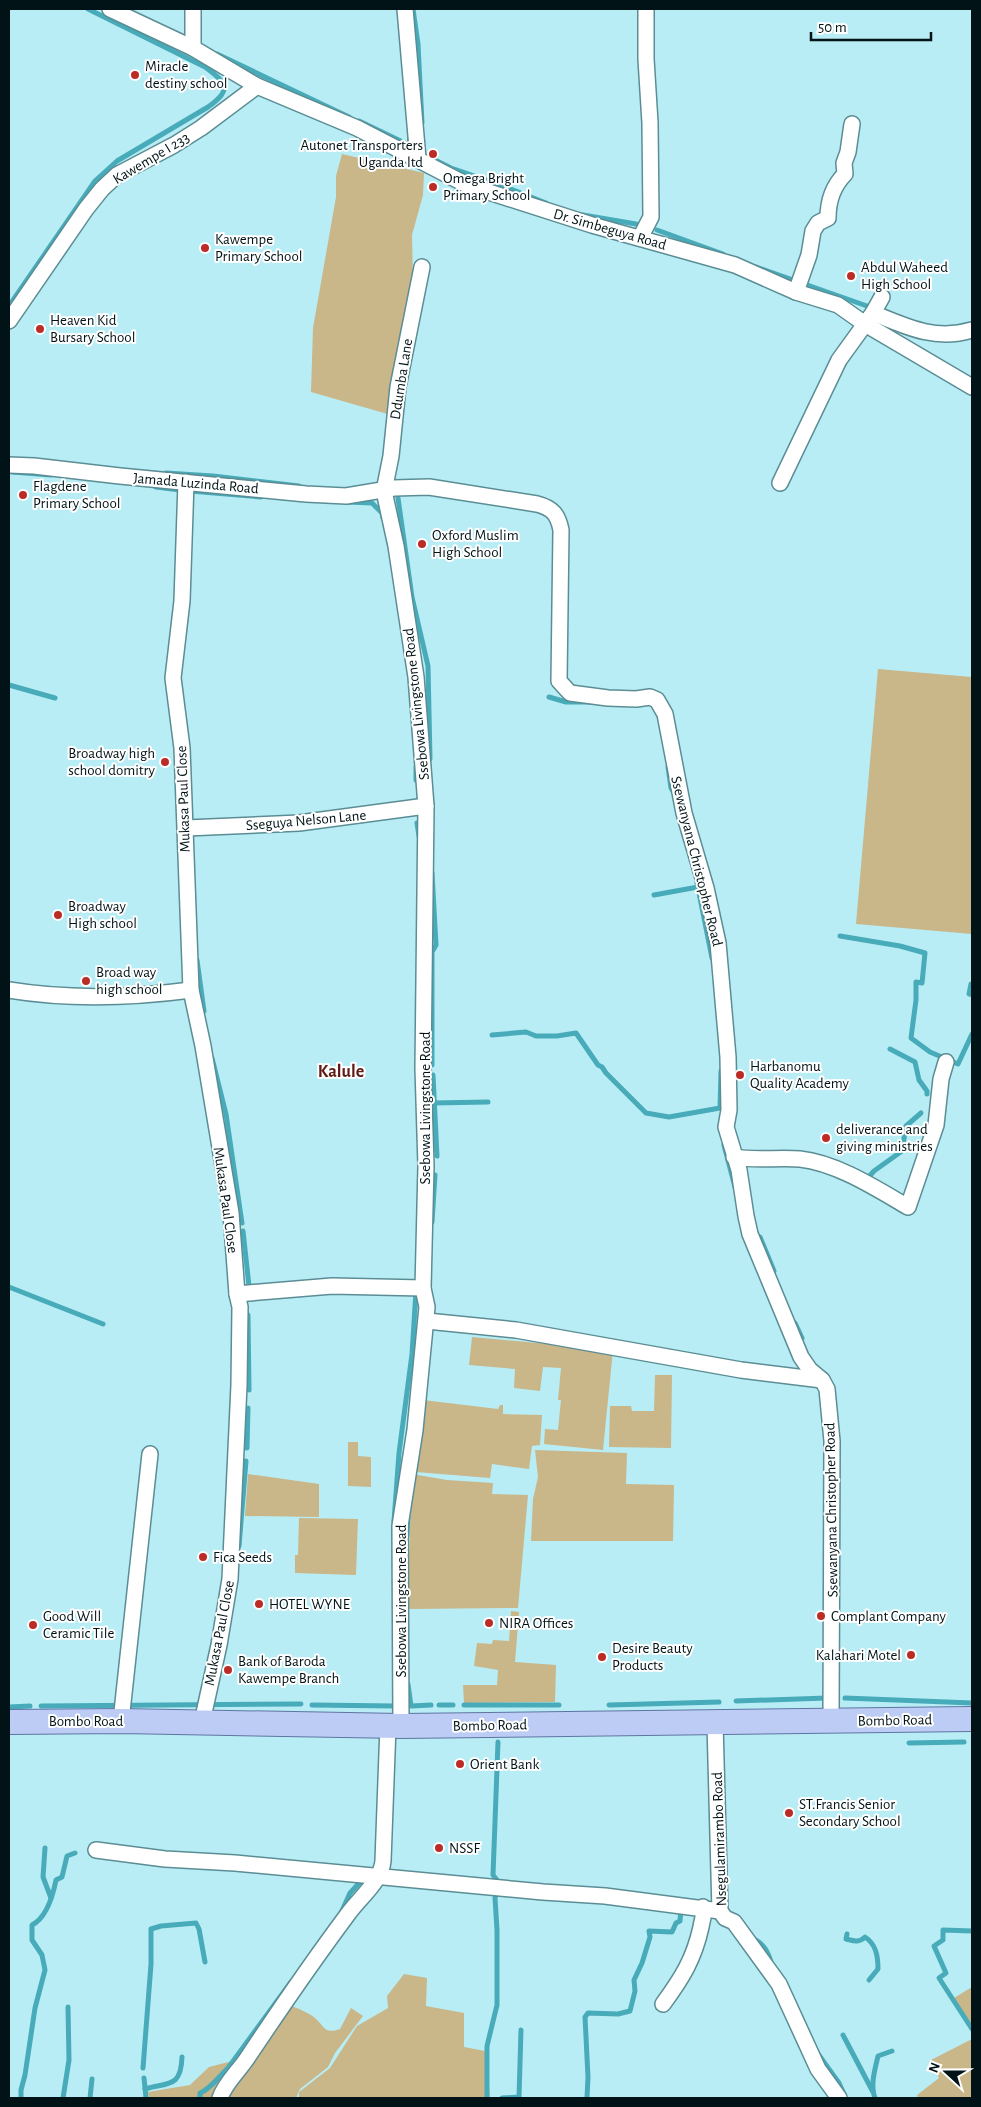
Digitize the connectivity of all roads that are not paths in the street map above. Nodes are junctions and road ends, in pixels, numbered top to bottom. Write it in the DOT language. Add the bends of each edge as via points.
graph roads {
  1 [pos="110,9"];
  2 [pos="193,9"];
  3 [pos="404,9"];
  4 [pos="646,9"];
  5 [pos="193,48"];
  6 [pos="258,86"];
  7 [pos="852,124"];
  8 [pos="418,159"];
  9 [pos="640,238"];
  10 [pos="422,267"];
  11 [pos="796,292"];
  12 [pos="882,297"];
  13 [pos="869,318"];
  14 [pos="9,321"];
  15 [pos="972,330"];
  16 [pos="972,387"];
  17 [pos="9,465"];
  18 [pos="186,482"];
  19 [pos="780,483"];
  20 [pos="384,491"];
  21 [pos="426,806"];
  22 [pos="186,828"];
  23 [pos="9,990"];
  24 [pos="191,990"];
  25 [pos="946,1062"];
  26 [pos="734,1157"];
  27 [pos="423,1288"];
  28 [pos="237,1294"];
  29 [pos="426,1321"];
  30 [pos="822,1380"];
  31 [pos="150,1454"];
  32 [pos="972,1719"];
  33 [pos="121,1721"];
  34 [pos="831,1721"];
  35 [pos="9,1722"];
  36 [pos="202,1722"];
  37 [pos="715,1723"];
  38 [pos="395,1726"];
  39 [pos="96,1850"];
  40 [pos="380,1875"];
  41 [pos="703,1907"];
  42 [pos="720,1911"];
  43 [pos="663,2004"];
  44 [pos="220,2098"];
  45 [pos="839,2098"];
  1 -- 5 [label="street, Dr. Simbeguya Road"];
  2 -- 5 [label="street"];
  3 -- 8 [label="street"];
  4 -- 9 [label="street" via="651,217"];
  5 -- 6 [label="street, Dr. Simbeguya Road"];
  6 -- 8 [label="street, Dr. Simbeguya Road" via="357,128"];
  6 -- 14 [label="street, Kawempe I 233" via="201,128 117,175 102,189"];
  7 -- 11 [label="street" via="844,163 845,174 837,182 830,198 828,218 818,223 813,231 809,255"];
  8 -- 9 [label="street, Dr. Simbeguya Road" via="467,185"];
  9 -- 11 [label="street, Dr. Simbeguya Road" via="735,266"];
  10 -- 20 [label="street, Ddumba Lane" via="399,382"];
  11 -- 13 [label="street, Dr. Simbeguya Road"];
  12 -- 13 [label="street"];
  13 -- 15 [label="street" via="933,333 956,335"];
  13 -- 16 [label="street, Dr. Simbeguya Road"];
  13 -- 19 [label="street" via="839,360"];
  17 -- 18 [label="street, Jamada Luzinda Road"];
  18 -- 20 [label="street, Jamada Luzinda Road" via="346,496"];
  18 -- 22 [label="street, Mukasa Paul Close" via="182,601 172,678 182,748"];
  20 -- 21 [label="street, Ssebowa Livingstone Road" via="396,546 414,668"];
  20 -- 26 [label="street, Ssewanyana Christopher Road" via="429,488 537,504 553,511 561,530 559,681 570,693 608,698 650,697 662,705 684,813 718,943 728,1056 729,1110 726,1127"];
  21 -- 22 [label="street, Sseguya Nelson Lane" via="299,823"];
  21 -- 27 [label="street, Ssebowa Livingstone Road"];
  22 -- 24 [label="street, Mukasa Paul Close"];
  23 -- 24 [label="street" via="97,998"];
  24 -- 28 [label="street, Mukasa Paul Close" via="231,1213"];
  25 -- 26 [label="street" via="936,1125 908,1207 852,1175 823,1165 800,1159"];
  26 -- 30 [label="street, Ssewanyana Christopher Road" via="757,1254 801,1357"];
  27 -- 28 [label="street" via="332,1286"];
  27 -- 29 [label="street, Ssebowa Livingstone Road"];
  28 -- 36 [label="street, Mukasa Paul Close" via="240,1307 239,1385 230,1579 220,1645"];
  29 -- 30 [label="street" via="516,1330 741,1370"];
  29 -- 38 [label="street, Ssebowa Livingstone Road" via="416,1430 400,1526"];
  30 -- 34 [label="street, Ssewanyana Christopher Road" via="827,1389 833,1458"];
  31 -- 33 [label="street"];
  32 -- 34 [label="main road, Bombo Road"];
  33 -- 35 [label="main road, Bombo Road"];
  33 -- 36 [label="main road, Bombo Road"];
  34 -- 37 [label="main road, Bombo Road"];
  36 -- 38 [label="main road, Bombo Road"];
  37 -- 38 [label="main road, Bombo Road"];
  37 -- 42 [label="street, Nsegulamirambo Road"];
  38 -- 40 [label="street, Ssebowa Livingstone Road"];
  39 -- 40 [label="street" via="165,1859"];
  40 -- 41 [label="street"];
  40 -- 44 [label="street" via="318,1955"];
  41 -- 42 [label="street"];
  41 -- 43 [label="street" via="696,1950 685,1974"];
  42 -- 45 [label="street, Nsegulamirambo Road" via="734,1922 779,1984 818,2069"];
}
